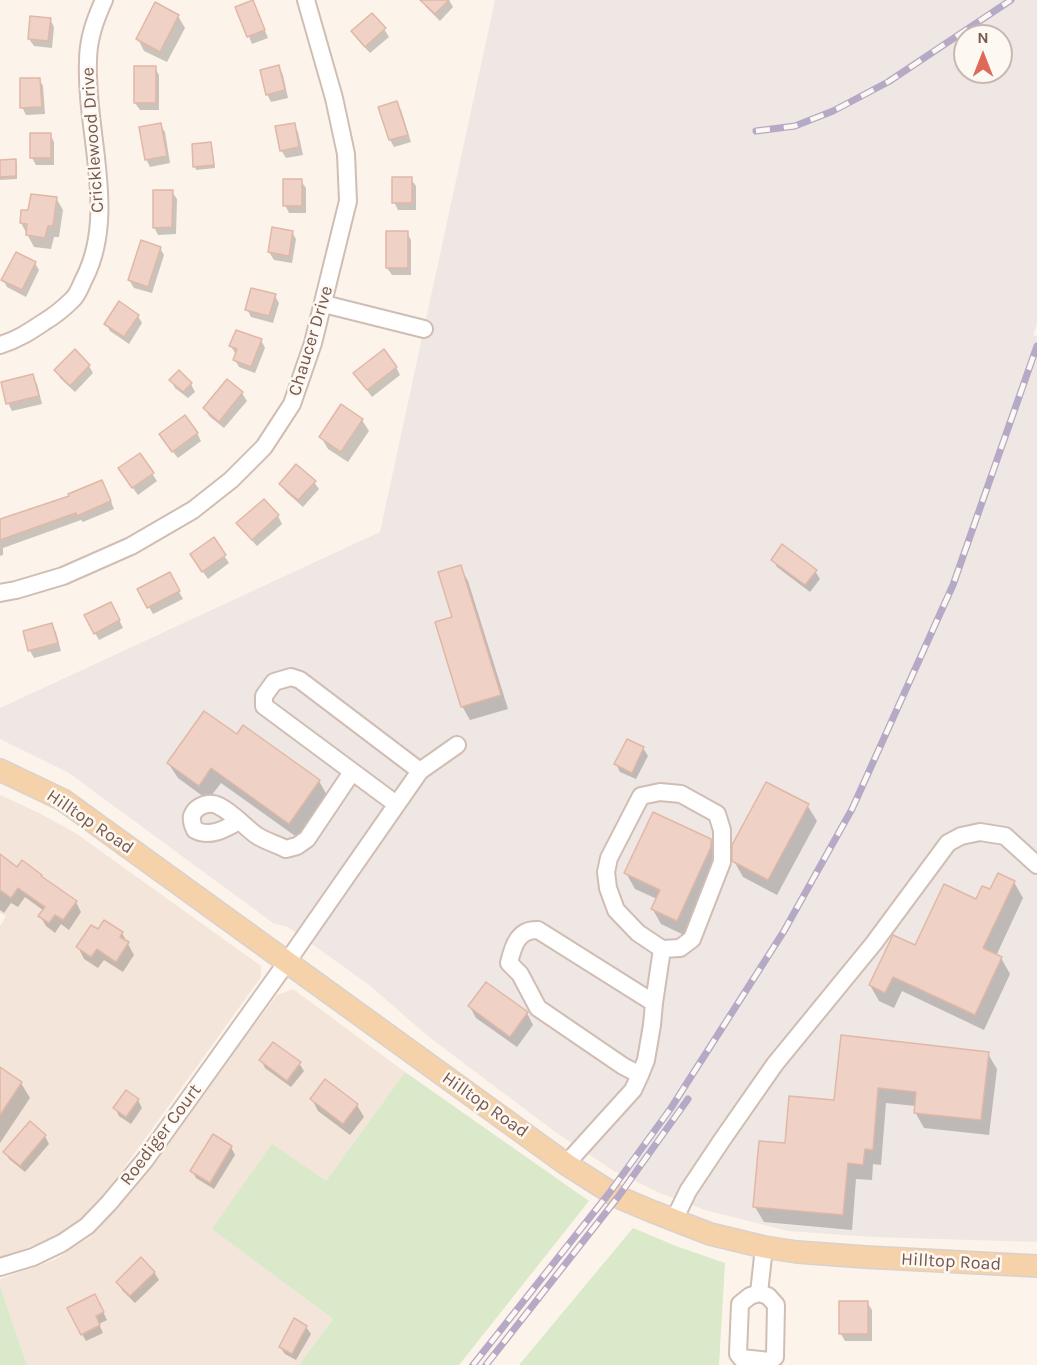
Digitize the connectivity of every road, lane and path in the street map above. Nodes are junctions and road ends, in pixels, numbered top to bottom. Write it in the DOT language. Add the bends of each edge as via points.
graph roads {
  1 [pos="104,0"];
  2 [pos="306,0"];
  3 [pos="324,304"];
  4 [pos="424,329"];
  5 [pos="0,345"];
  6 [pos="0,593"];
  7 [pos="457,745"];
  8 [pos="0,770"];
  9 [pos="420,771"];
  10 [pos="352,772"];
  11 [pos="396,804"];
  12 [pos="239,821"];
  13 [pos="1037,865"];
  14 [pos="662,949"];
  15 [pos="287,962"];
  16 [pos="654,1003"];
  17 [pos="640,1075"];
  18 [pos="566,1164"];
  19 [pos="674,1220"];
  20 [pos="764,1247"];
  21 [pos="1037,1266"];
  22 [pos="0,1267"];
  23 [pos="759,1293"];
  1 -- 5 [label="street, Cricklewood Drive" via="93,25 87,60 99,194 99,231 90,268 75,298 16,340"];
  2 -- 3 [label="street, Chaucer Drive" via="346,154 348,201"];
  3 -- 4 [label="street"];
  3 -- 6 [label="street, Chaucer Drive" via="292,404 264,447 231,480 193,510 131,546 63,576"];
  7 -- 9 [label="street, Roediger Court"];
  8 -- 15 [label="main road, Hilltop Road" via="63,800"];
  9 -- 10 [label="street" via="300,680 291,677 274,682 264,696 264,706"];
  9 -- 11 [label="street, Roediger Court"];
  10 -- 11 [label="street"];
  10 -- 12 [label="street" via="307,839 297,846 286,849 258,836"];
  11 -- 15 [label="street, Roediger Court"];
  13 -- 19 [label="street" via="1005,836 980,832 948,843 874,943 775,1064 688,1191"];
  14 -- 14 [label="street" via="638,933 616,910 606,872 609,858 641,796 660,792 681,794 717,814 723,844 722,862 692,939 680,948"];
  14 -- 16 [label="street"];
  15 -- 18 [label="main road, Hilltop Road"];
  15 -- 22 [label="street, Roediger Court" via="145,1160 87,1226 33,1257"];
  16 -- 17 [label="street" via="646,1060"];
  16 -- 17 [label="street" via="538,930 520,935 511,954 510,963 538,1008"];
  17 -- 18 [label="street" via="633,1090"];
  18 -- 19 [label="main road, Hilltop Road" via="618,1197"];
  19 -- 20 [label="main road, Hilltop Road" via="710,1234"];
  20 -- 21 [label="main road, Hilltop Road"];
  20 -- 23 [label="street"];
  23 -- 23 [label="street" via="776,1305 775,1357 770,1361 741,1358 738,1354 740,1304"];
}
